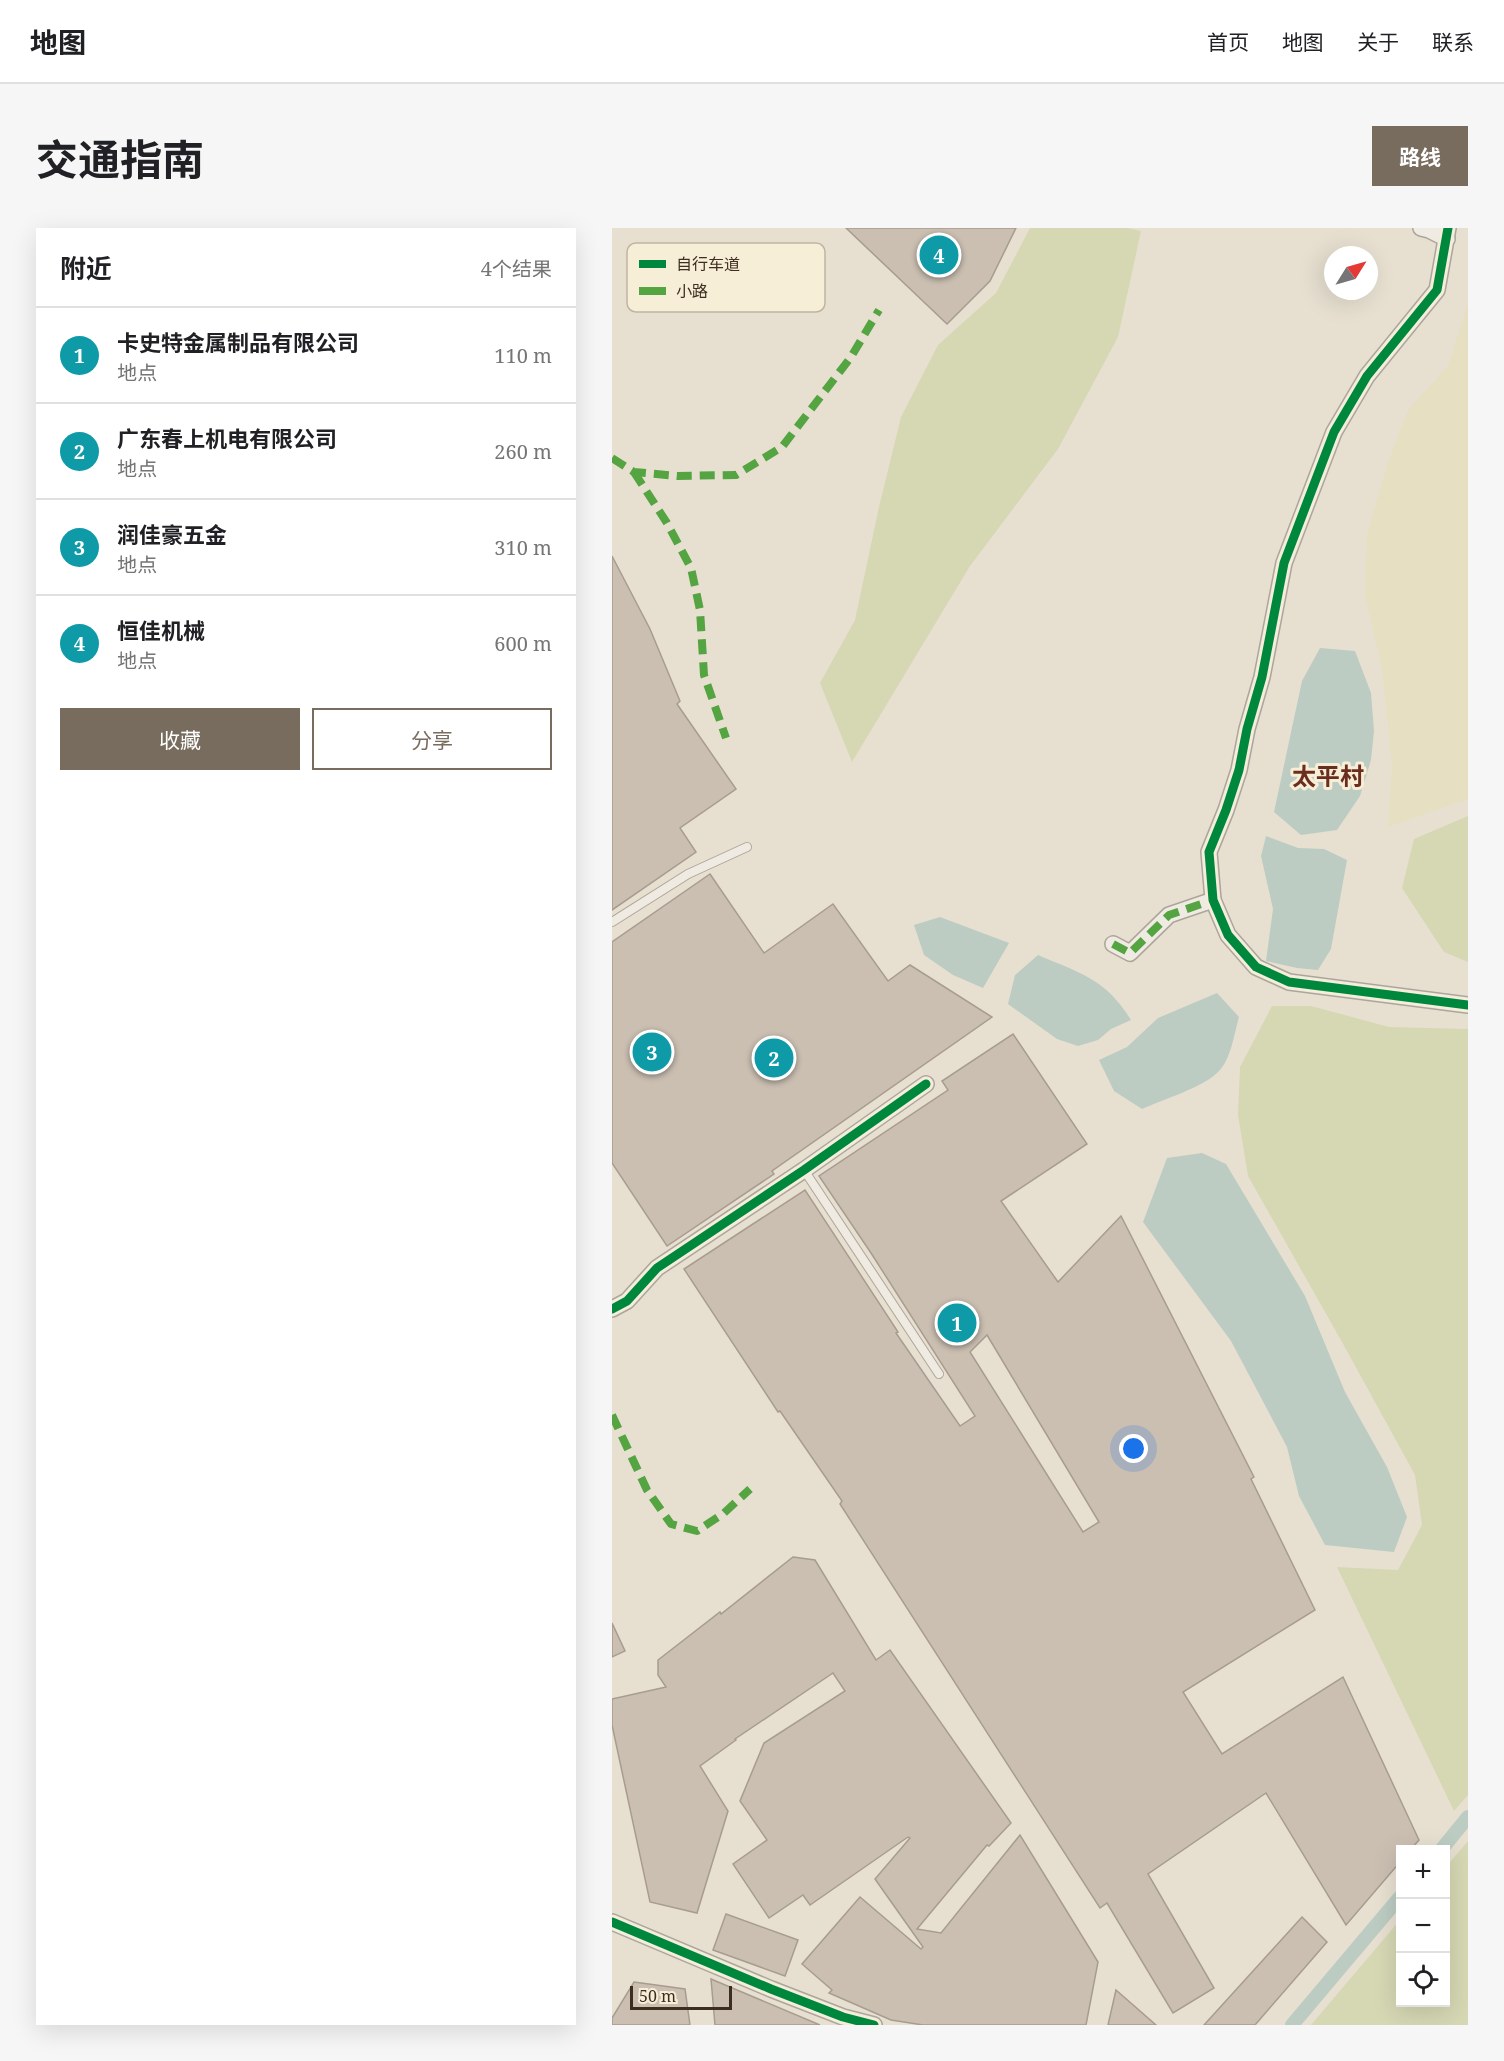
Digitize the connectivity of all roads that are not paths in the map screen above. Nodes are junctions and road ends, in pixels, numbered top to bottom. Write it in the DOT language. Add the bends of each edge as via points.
graph roads {
  1 [pos="1421,228"];
  2 [pos="1448,234"];
  3 [pos="747,847"];
  4 [pos="1213,900"];
  5 [pos="612,922"];
  6 [pos="1113,944"];
  7 [pos="1468,1005"];
  8 [pos="926,1084"];
  9 [pos="804,1170"];
  10 [pos="612,1309"];
  11 [pos="939,1374"];
  12 [pos="612,1922"];
  13 [pos="874,2025"];
  1 -- 2 [label="street"];
  2 -- 4 [label="street" via="1437,290 1367,376 1334,432 1284,563 1239,770 1209,852"];
  3 -- 5 [label="lane" via="688,874"];
  4 -- 6 [label="street" via="1169,915 1130,953"];
  4 -- 7 [label="street" via="1228,935 1256,967 1289,982"];
  8 -- 9 [label="street"];
  9 -- 10 [label="street" via="657,1268 627,1301"];
  9 -- 11 [label="lane"];
  12 -- 13 [label="street" via="771,1989"];
}
